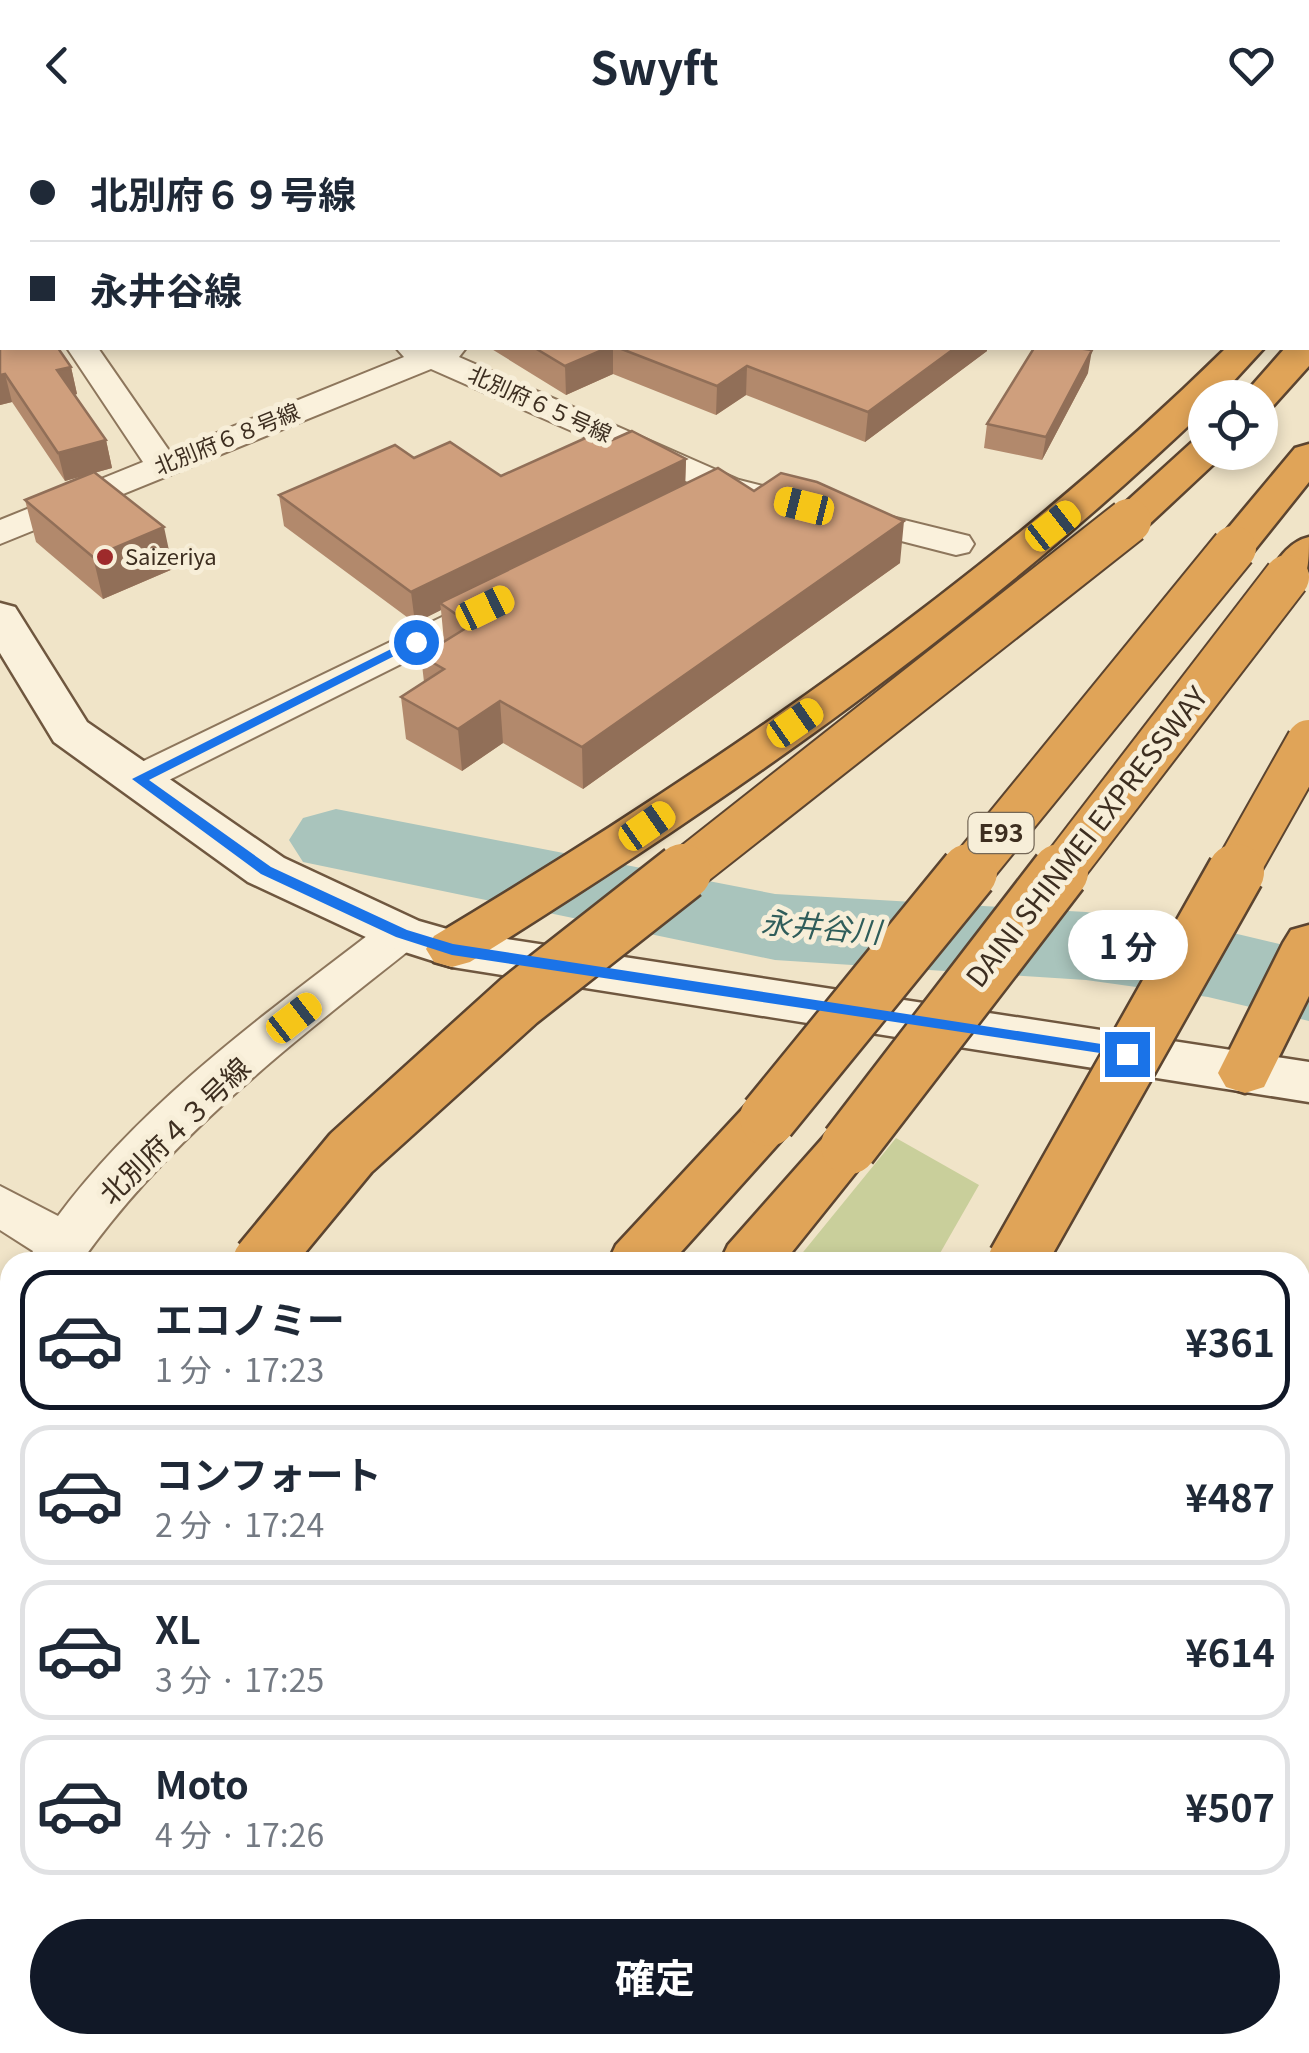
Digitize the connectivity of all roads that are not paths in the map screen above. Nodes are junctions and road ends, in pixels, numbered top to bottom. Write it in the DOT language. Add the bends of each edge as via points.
graph roads {
  1 [pos="83,350"];
  2 [pos="1244,350"];
  3 [pos="1303,350"];
  4 [pos="433,351"];
  5 [pos="1276,380"];
  6 [pos="1309,456"];
  7 [pos="162,465"];
  8 [pos="1188,467"];
  9 [pos="728,487"];
  10 [pos="692,505"];
  11 [pos="0,533"];
  12 [pos="956,544"];
  13 [pos="1298,563"];
  14 [pos="531,584"];
  15 [pos="0,616"];
  16 [pos="1309,742"];
  17 [pos="139,779"];
  18 [pos="401,933"];
  19 [pos="1309,942"];
  20 [pos="452,950"];
  21 [pos="1245,1072"];
  22 [pos="1309,1082"];
  23 [pos="0,1204"];
  24 [pos="56,1252"];
  25 [pos="60,1252"];
  26 [pos="269,1252"];
  27 [pos="645,1252"];
  28 [pos="758,1252"];
  29 [pos="1022,1252"];
  1 -- 7 [label="street"];
  2 -- 20 [label="highway" via="1082,503 825,702 588,868"];
  3 -- 5 [label="highway"];
  4 -- 7 [label="street, 北別府６８号線"];
  4 -- 9 [label="street, 北別府６５号線"];
  6 -- 27 [label="highway, E93, bridge" via="768,1118"];
  7 -- 11 [label="street, 北別府６８号線"];
  8 -- 26 [label="highway, bridge" via="1130,520 520,1002 352,1153"];
  9 -- 10 [label="street"];
  9 -- 12 [label="street, 北別府６５号線"];
  13 -- 28 [label="highway, DAINI SHINMEI EXPRESSWAY / E93, bridge" via="849,1146"];
  14 -- 17 [label="street"];
  15 -- 17 [label="street" via="70,732"];
  16 -- 29 [label="highway, bridge"];
  17 -- 18 [label="street" via="266,870"];
  18 -- 20 [label="street"];
  18 -- 25 [label="street, 北別府４３号線" via="154,1144"];
  19 -- 21 [label="highway"];
  20 -- 21 [label="street"];
  21 -- 22 [label="street"];
  23 -- 24 [label="street"];
}
